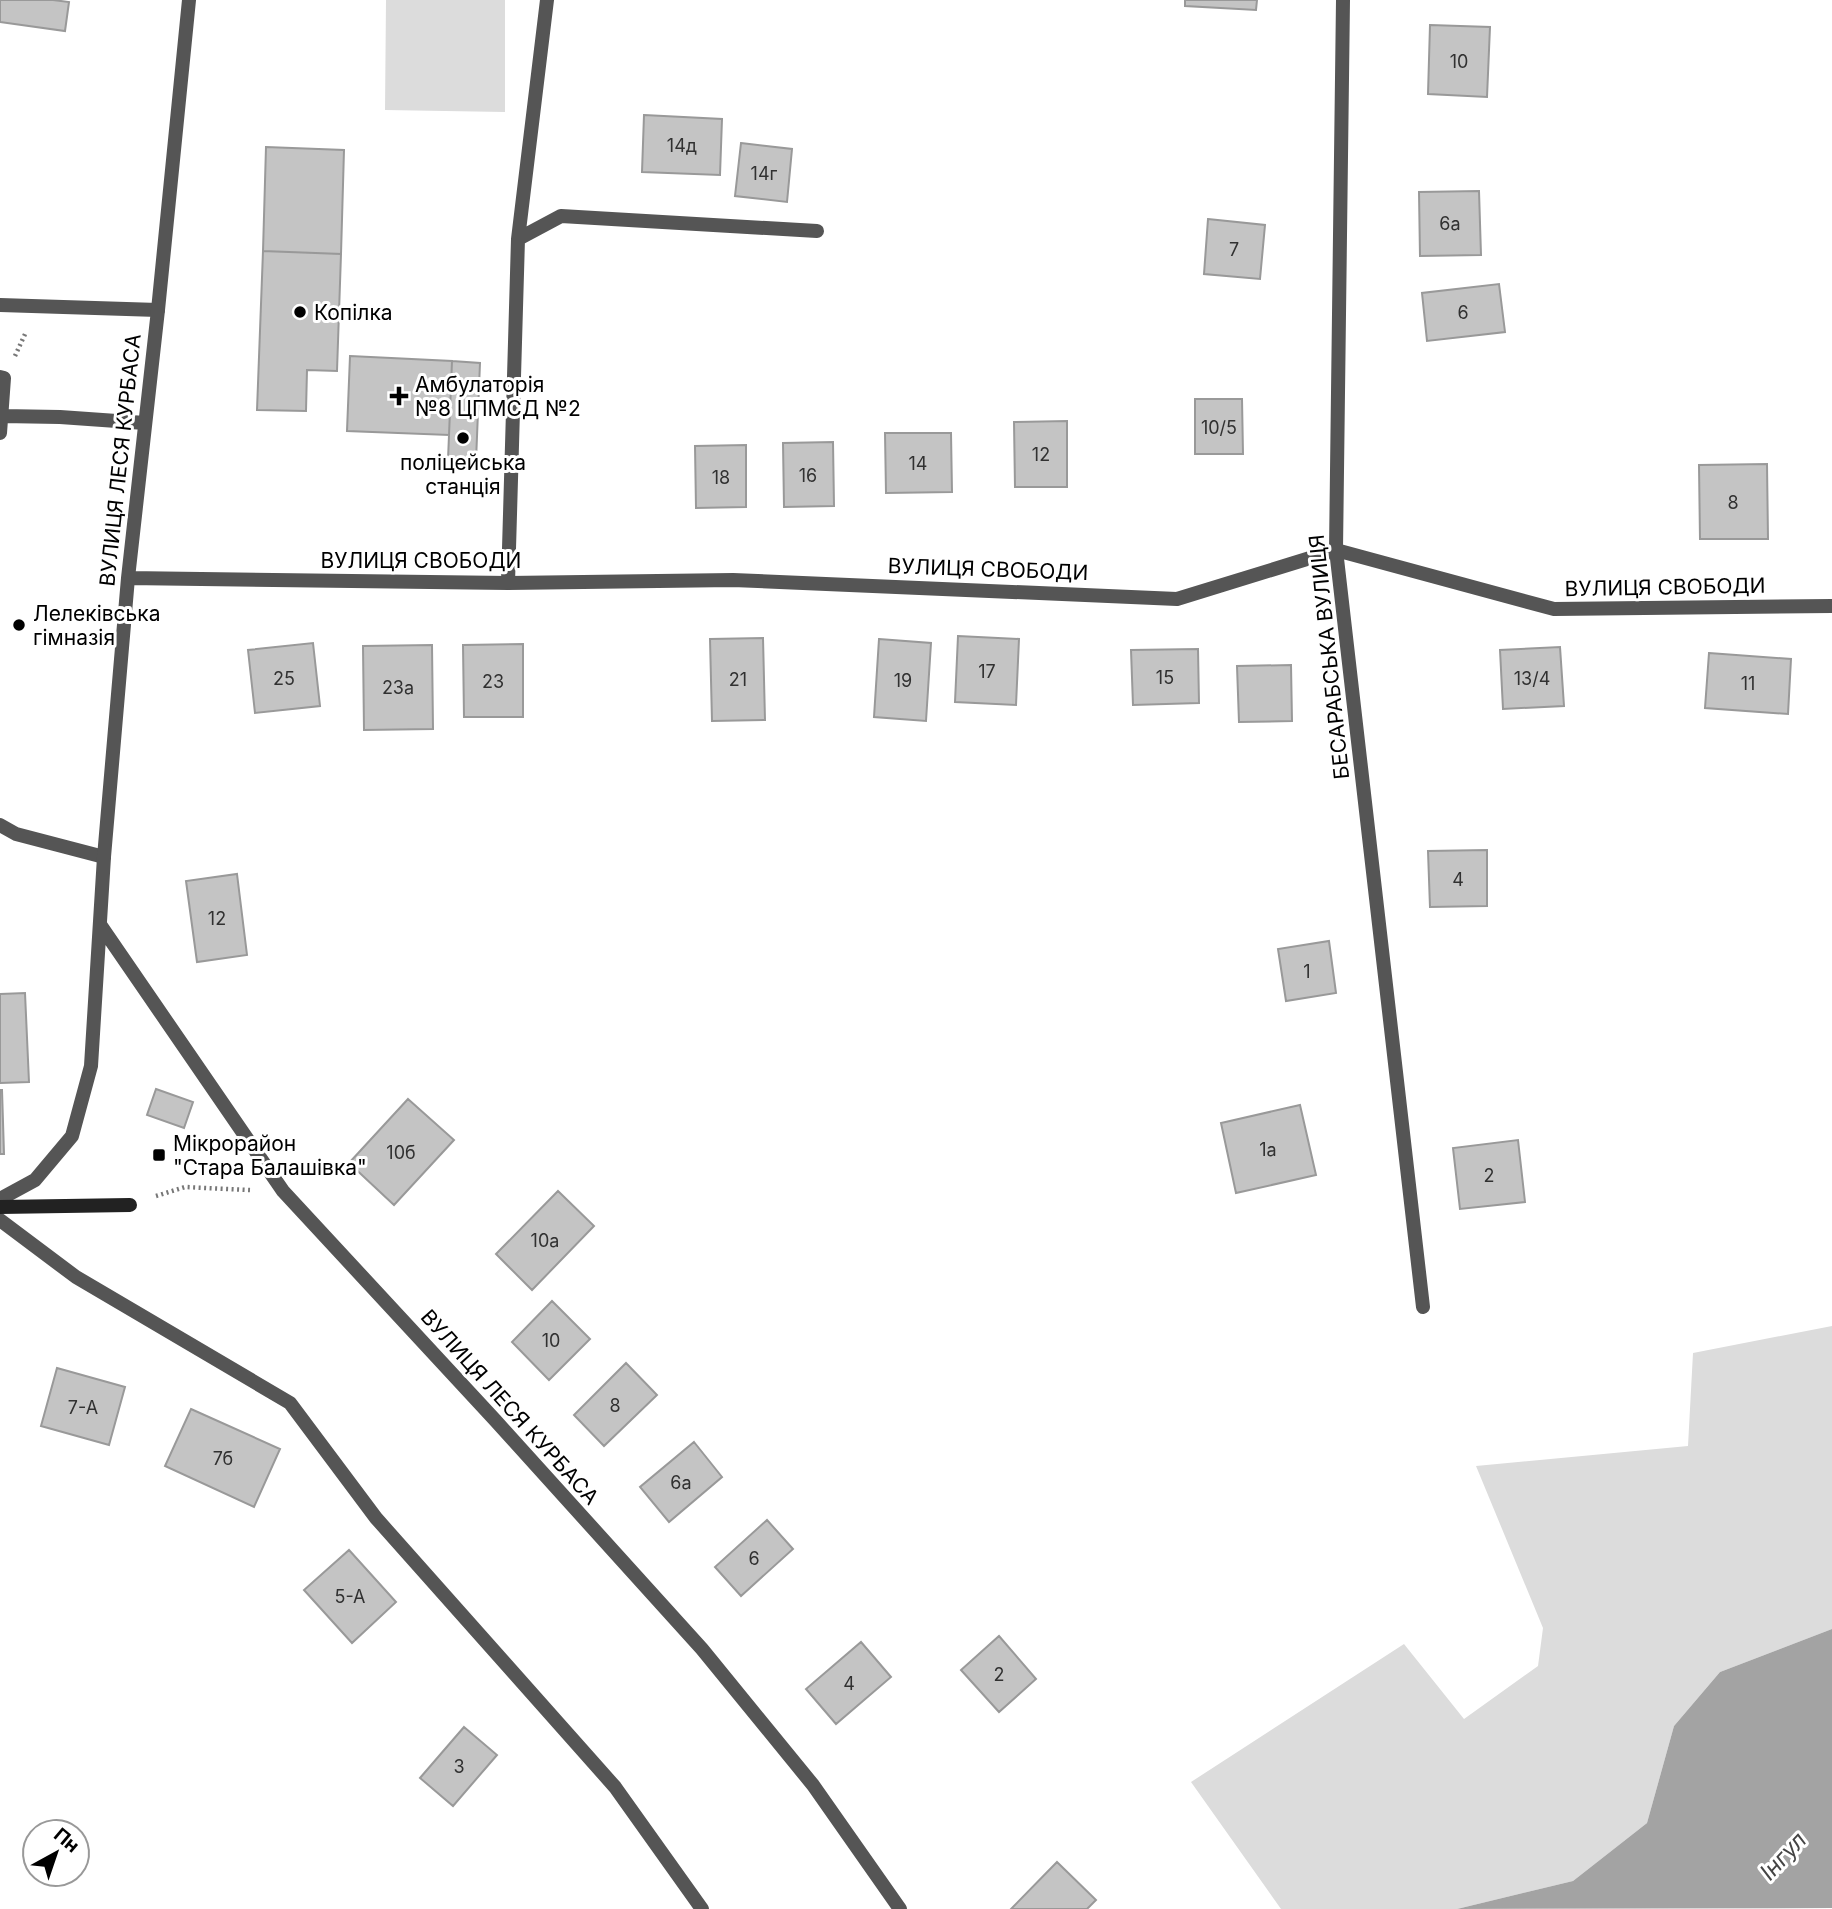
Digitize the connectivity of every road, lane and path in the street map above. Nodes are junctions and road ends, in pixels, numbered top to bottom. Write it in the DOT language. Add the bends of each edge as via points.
graph roads {
  1 [pos="189,0"];
  2 [pos="547,0"];
  3 [pos="1343,0"];
  4 [pos="817,231"];
  5 [pos="518,239"];
  6 [pos="0,305"];
  7 [pos="39,306"];
  8 [pos="159,310"];
  9 [pos="2,378"];
  10 [pos="2,415"];
  11 [pos="145,423"];
  12 [pos="0,433"];
  13 [pos="1336,550"];
  14 [pos="128,578"];
  15 [pos="508,583"];
  16 [pos="1832,606"];
  17 [pos="0,825"];
  18 [pos="104,857"];
  19 [pos="100,926"];
  20 [pos="283,1191"];
  21 [pos="0,1199"];
  22 [pos="130,1205"];
  23 [pos="0,1207"];
  24 [pos="0,1220"];
  25 [pos="1423,1307"];
  26 [pos="702,1909"];
  27 [pos="900,1909"];
  1 -- 8 [label="street, ВУЛИЦЯ ЛЕСЯ КУРБАСА"];
  2 -- 5 [label="street"];
  3 -- 13 [label="street, БЕСАРАБСЬКА ВУЛИЦЯ"];
  4 -- 5 [label="street" via="561,216"];
  5 -- 15 [label="street"];
  6 -- 7 [label="street"];
  7 -- 8 [label="street"];
  7 -- 9 [label="path"];
  8 -- 11 [label="street, ВУЛИЦЯ ЛЕСЯ КУРБАСА"];
  9 -- 10 [label="street"];
  10 -- 11 [label="street"];
  10 -- 12 [label="street"];
  11 -- 14 [label="street, ВУЛИЦЯ ЛЕСЯ КУРБАСА"];
  13 -- 15 [label="street, ВУЛИЦЯ СВОБОДИ" via="1177,599 733,579"];
  13 -- 16 [label="street, ВУЛИЦЯ СВОБОДИ" via="1554,609"];
  13 -- 25 [label="street, БЕСАРАБСЬКА ВУЛИЦЯ"];
  14 -- 15 [label="street, ВУЛИЦЯ СВОБОДИ"];
  14 -- 18 [label="street, ВУЛИЦЯ ЛЕСЯ КУРБАСА"];
  17 -- 18 [label="street" via="16,834"];
  18 -- 19 [label="street, ВУЛИЦЯ ЛЕСЯ КУРБАСА"];
  19 -- 20 [label="street, ВУЛИЦЯ ЛЕСЯ КУРБАСА"];
  19 -- 21 [label="street, ВУЛИЦЯ ЛЕСЯ КУРБАСА" via="91,1066 72,1136 35,1180"];
  20 -- 22 [label="path" via="185,1187"];
  20 -- 27 [label="street, ВУЛИЦЯ ЛЕСЯ КУРБАСА" via="702,1649 813,1785"];
  22 -- 23 [label="street"];
  24 -- 26 [label="street" via="76,1277 290,1404 376,1518 615,1787"];
}
